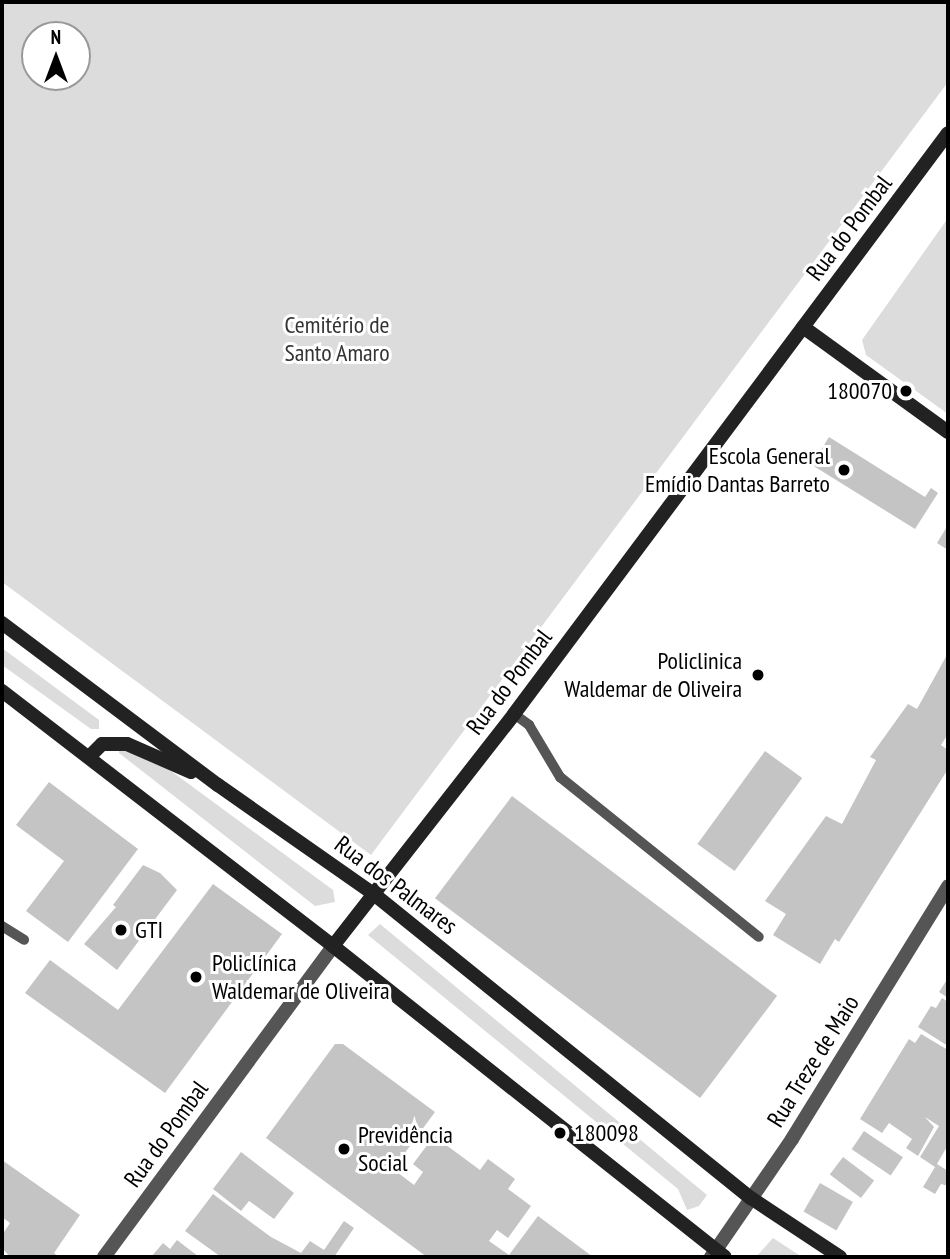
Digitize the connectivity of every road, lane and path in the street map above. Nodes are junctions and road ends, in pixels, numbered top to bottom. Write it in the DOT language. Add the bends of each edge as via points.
graph roads {
  1 [pos="948,133"];
  2 [pos="803,327"];
  3 [pos="948,432"];
  4 [pos="2,623"];
  5 [pos="2,691"];
  6 [pos="514,713"];
  7 [pos="90,756"];
  8 [pos="218,785"];
  9 [pos="948,886"];
  10 [pos="375,895"];
  11 [pos="2,926"];
  12 [pos="760,937"];
  13 [pos="24,940"];
  14 [pos="333,946"];
  15 [pos="751,1198"];
  16 [pos="717,1255"];
  17 [pos="104,1257"];
  18 [pos="840,1257"];
  1 -- 2 [label="main road, Rua do Pombal"];
  2 -- 3 [label="main road"];
  2 -- 6 [label="main road, Rua do Pombal"];
  4 -- 8 [label="main road, Rua dos Palmares"];
  5 -- 7 [label="main road"];
  6 -- 10 [label="main road, Rua do Pombal"];
  6 -- 12 [label="lane" via="535,734 560,777"];
  7 -- 8 [label="main road" via="102,744 127,744"];
  7 -- 14 [label="main road"];
  8 -- 10 [label="main road, Rua dos Palmares"];
  9 -- 15 [label="street, Rua Treze de Maio"];
  10 -- 14 [label="main road, Rua do Pombal"];
  10 -- 15 [label="main road, Rua dos Palmares"];
  11 -- 13 [label="lane"];
  14 -- 16 [label="main road"];
  14 -- 17 [label="street, Rua do Pombal"];
  15 -- 16 [label="street, Rua Treze de Maio"];
  15 -- 18 [label="main road, Rua dos Palmares"];
}
